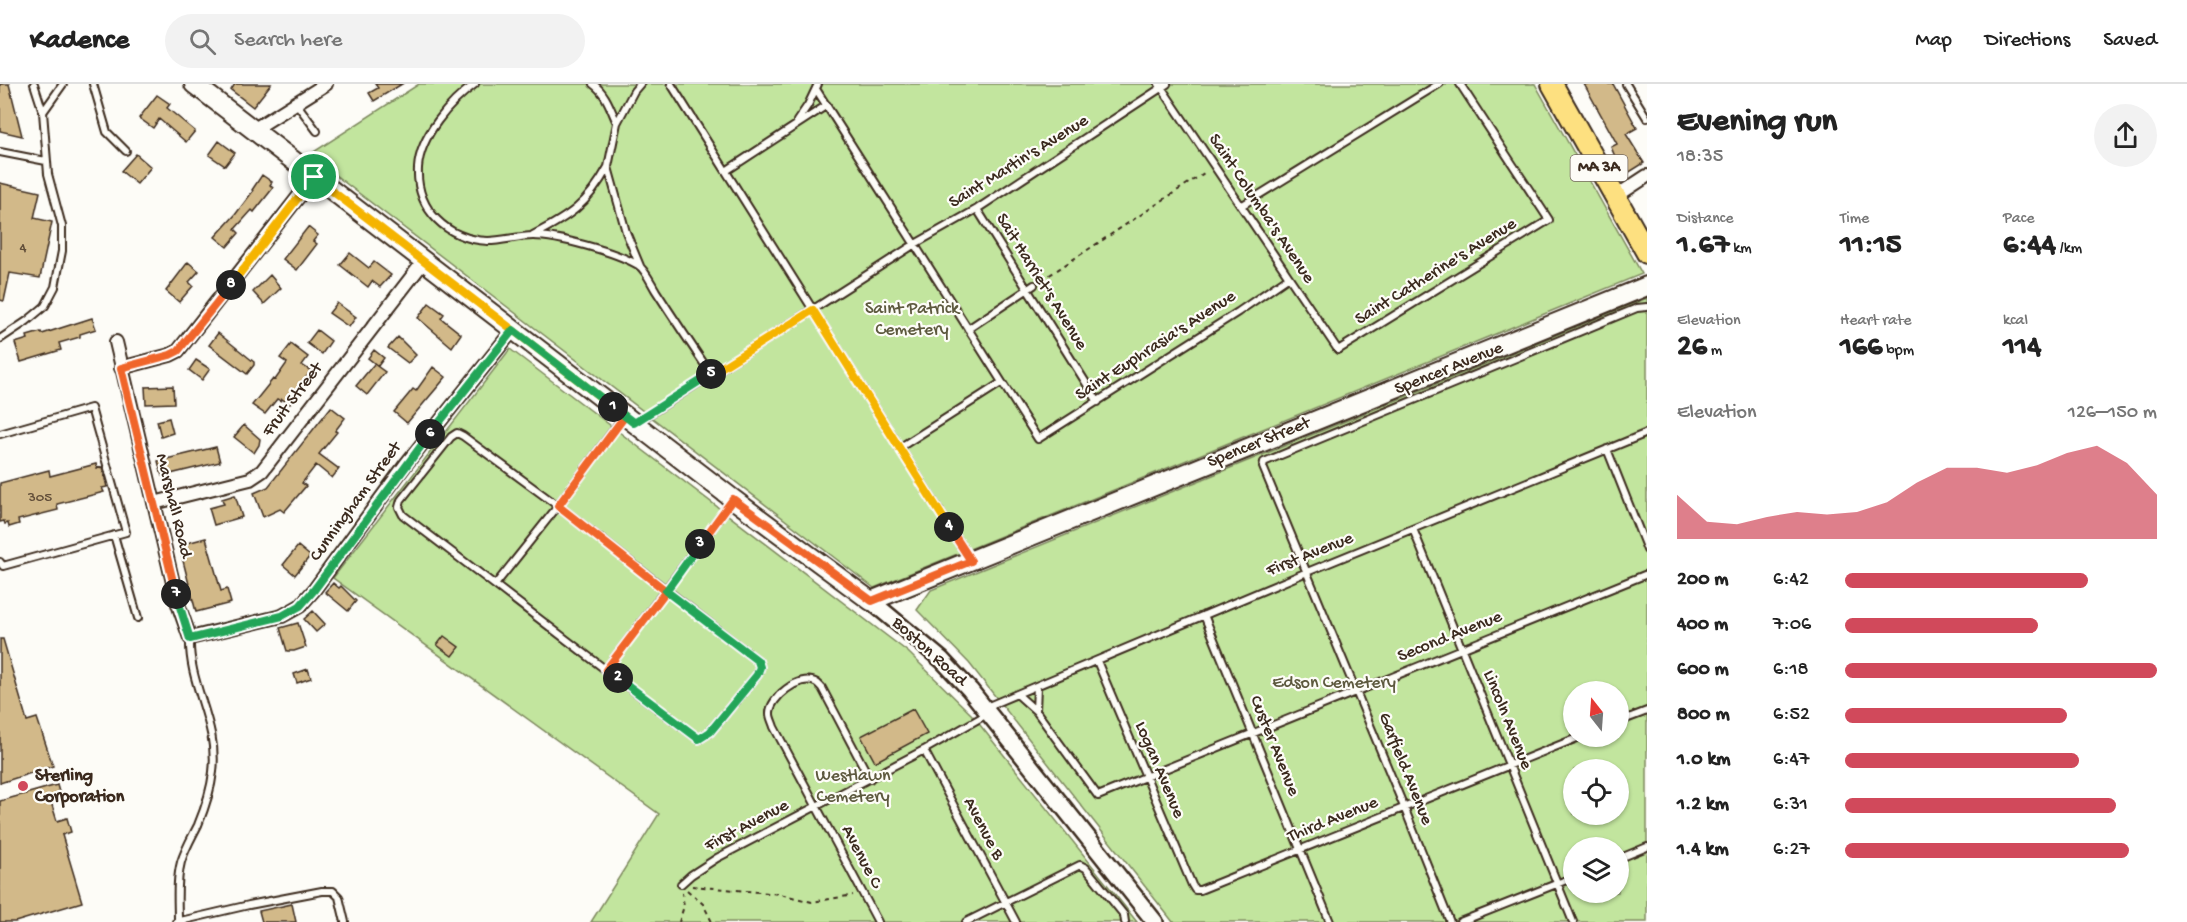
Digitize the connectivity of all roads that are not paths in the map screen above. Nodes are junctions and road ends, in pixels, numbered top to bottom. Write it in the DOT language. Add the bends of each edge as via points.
graph roads {
  1 [pos="34,84"];
  2 [pos="63,84"];
  3 [pos="93,84"];
  4 [pos="194,84"];
  5 [pos="326,84"];
  6 [pos="475,84"];
  7 [pos="593,84"];
  8 [pos="640,84"];
  9 [pos="671,84"];
  10 [pos="1439,84"];
  11 [pos="1460,84"];
  12 [pos="1626,84"];
  13 [pos="1163,85"];
  14 [pos="1553,85"];
  15 [pos="817,86"];
  16 [pos="296,103"];
  17 [pos="826,105"];
  18 [pos="43,112"];
  19 [pos="1647,118"];
  20 [pos="617,123"];
  21 [pos="253,130"];
  22 [pos="788,130"];
  23 [pos="317,131"];
  24 [pos="126,151"];
  25 [pos="0,152"];
  26 [pos="46,161"];
  27 [pos="608,166"];
  28 [pos="726,171"];
  29 [pos="1647,176"];
  30 [pos="314,177"];
  31 [pos="1615,197"];
  32 [pos="1241,206"];
  33 [pos="978,209"];
  34 [pos="532,236"];
  35 [pos="915,244"];
  36 [pos="1647,253"];
  37 [pos="424,261"];
  38 [pos="640,266"];
  39 [pos="1289,277"];
  40 [pos="1034,285"];
  41 [pos="1647,286"];
  42 [pos="1028,290"];
  43 [pos="1647,307"];
  44 [pos="813,310"];
  45 [pos="968,329"];
  46 [pos="513,330"];
  47 [pos="0,339"];
  48 [pos="116,342"];
  49 [pos="1338,350"];
  50 [pos="121,368"];
  51 [pos="711,374"];
  52 [pos="1001,383"];
  53 [pos="1098,402"];
  54 [pos="630,419"];
  55 [pos="1647,433"];
  56 [pos="0,434"];
  57 [pos="899,448"];
  58 [pos="1607,449"];
  59 [pos="1264,462"];
  60 [pos="733,499"];
  61 [pos="153,503"];
  62 [pos="558,506"];
  63 [pos="1413,529"];
  64 [pos="114,535"];
  65 [pos="1647,550"];
  66 [pos="971,561"];
  67 [pos="0,562"];
  68 [pos="1307,572"];
  69 [pos="1647,574"];
  70 [pos="495,585"];
  71 [pos="666,591"];
  72 [pos="872,601"];
  73 [pos="1204,615"];
  74 [pos="138,618"];
  75 [pos="190,639"];
  76 [pos="1462,648"];
  77 [pos="1097,661"];
  78 [pos="606,670"];
  79 [pos="1037,686"];
  80 [pos="1356,692"];
  81 [pos="1017,694"];
  82 [pos="987,710"];
  83 [pos="1036,711"];
  84 [pos="1647,711"];
  85 [pos="1629,718"];
  86 [pos="1252,734"];
  87 [pos="1563,744"];
  88 [pos="924,750"];
  89 [pos="1510,765"];
  90 [pos="1146,776"];
  91 [pos="870,779"];
  92 [pos="817,806"];
  93 [pos="1404,807"];
  94 [pos="1647,847"];
  95 [pos="1300,849"];
  96 [pos="1629,854"];
  97 [pos="1563,881"];
  98 [pos="1557,883"];
  99 [pos="681,884"];
  100 [pos="1196,890"];
  101 [pos="1005,901"];
  102 [pos="1125,921"];
  103 [pos="177,922"];
  104 [pos="345,922"];
  105 [pos="878,922"];
  106 [pos="966,922"];
  107 [pos="1016,922"];
  108 [pos="1155,922"];
  109 [pos="1330,922"];
  110 [pos="1450,922"];
  111 [pos="1460,922"];
  112 [pos="1574,922"];
  1 -- 18 [label="lane"];
  2 -- 18 [label="lane"];
  3 -- 24 [label="lane" via="107,132"];
  4 -- 21 [label="main road, Boston Road"];
  5 -- 16 [label="street"];
  6 -- 34 [label="lane" via="453,101 426,142 419,161 422,197 435,220 451,232 487,241"];
  7 -- 20 [label="lane" via="606,99"];
  8 -- 20 [label="lane"];
  9 -- 28 [label="lane"];
  10 -- 32 [label="lane"];
  11 -- 49 [label="lane, Saint Catherine's Avenue" via="1549,219"];
  12 -- 19 [label="lane"];
  13 -- 32 [label="lane, Saint Columba's Avenue"];
  13 -- 33 [label="lane, Saint Martin's Avenue"];
  14 -- 31 [label="main road, MA 3A"];
  15 -- 17 [label="lane"];
  15 -- 22 [label="lane" via="803,114"];
  16 -- 21 [label="street"];
  16 -- 23 [label="lane"];
  17 -- 22 [label="lane"];
  17 -- 35 [label="lane"];
  18 -- 26 [label="lane"];
  20 -- 27 [label="lane"];
  21 -- 30 [label="main road, Boston Road"];
  22 -- 28 [label="lane"];
  25 -- 26 [label="lane"];
  26 -- 47 [label="lane" via="63,238 55,287 45,306"];
  27 -- 34 [label="lane" via="576,210"];
  27 -- 38 [label="lane"];
  28 -- 44 [label="lane"];
  29 -- 31 [label="street"];
  30 -- 37 [label="main road, Boston Road"];
  30 -- 50 [label="street" via="178,351"];
  31 -- 36 [label="main road, MA 3A" via="1639,231"];
  32 -- 39 [label="lane, Saint Columba's Avenue"];
  33 -- 35 [label="lane, Saint Martin's Avenue"];
  33 -- 42 [label="lane, Sait Harriet's Avenue"];
  34 -- 38 [label="lane" via="577,244"];
  35 -- 44 [label="lane, Saint Martin's Avenue"];
  35 -- 45 [label="lane"];
  37 -- 46 [label="main road, Boston Road"];
  37 -- 61 [label="street, Fruit Street" via="261,471 250,479"];
  38 -- 51 [label="lane"];
  39 -- 49 [label="lane, Saint Columba's Avenue"];
  39 -- 53 [label="lane, Saint Euphrasia's Avenue"];
  40 -- 42 [label="lane"];
  41 -- 66 [label="main road, Spencer Street"];
  42 -- 45 [label="lane"];
  42 -- 53 [label="lane, Sait Harriet's Avenue"];
  43 -- 59 [label="lane, Spencer Avenue"];
  44 -- 51 [label="lane, Saint Martin's Avenue"];
  44 -- 57 [label="lane"];
  45 -- 52 [label="lane"];
  46 -- 54 [label="main road, Boston Road"];
  46 -- 75 [label="street, Cunningham Street" via="300,606 282,616"];
  48 -- 50 [label="street, Marshall Road"];
  50 -- 61 [label="street, Marshall Road"];
  51 -- 54 [label="lane, Saint Martin's Avenue"];
  52 -- 53 [label="lane, Saint Euphrasia's Avenue" via="1038,439"];
  52 -- 57 [label="lane"];
  54 -- 60 [label="main road, Boston Road"];
  54 -- 62 [label="lane"];
  55 -- 58 [label="lane, First Avenue"];
  56 -- 64 [label="lane" via="91,408 126,532"];
  57 -- 66 [label="lane"];
  58 -- 63 [label="lane, First Avenue"];
  58 -- 65 [label="lane"];
  59 -- 68 [label="lane, Garfield Avenue"];
  60 -- 71 [label="lane"];
  60 -- 72 [label="main road, Boston Road"];
  61 -- 75 [label="street, Marshall Road"];
  62 -- 70 [label="lane"];
  62 -- 70 [label="lane" via="463,436 457,433 450,437 399,507 403,515"];
  62 -- 71 [label="lane"];
  63 -- 68 [label="lane, First Avenue"];
  63 -- 76 [label="lane, Lincoln Avenue"];
  64 -- 67 [label="lane" via="3,566"];
  64 -- 74 [label="lane"];
  66 -- 72 [label="main road, Spencer Street"];
  68 -- 73 [label="lane, First Avenue"];
  68 -- 80 [label="lane, Garfield Avenue"];
  69 -- 76 [label="lane, Second Avenue"];
  70 -- 78 [label="lane"];
  71 -- 78 [label="lane"];
  71 -- 78 [label="lane" via="758,661 757,675 710,732 699,739"];
  72 -- 82 [label="street, Boston Road" via="942,660"];
  73 -- 77 [label="lane, First Avenue"];
  73 -- 86 [label="lane, Custer Avenue"];
  75 -- 103 [label="lane, Marshall Road" via="190,662 212,729 214,760 204,809 179,873"];
  76 -- 80 [label="lane, Second Avenue"];
  76 -- 89 [label="lane, Lincoln Avenue"];
  77 -- 79 [label="lane, First Avenue"];
  77 -- 90 [label="lane, Logan Avenue"];
  79 -- 81 [label="lane, First Avenue"];
  79 -- 83 [label="lane"];
  80 -- 86 [label="lane, Second Avenue"];
  80 -- 93 [label="lane, Garfield Avenue"];
  81 -- 82 [label="lane, First Avenue"];
  81 -- 83 [label="lane"];
  82 -- 88 [label="lane, First Avenue"];
  82 -- 108 [label="street, Boston Road"];
  83 -- 90 [label="lane, Second Avenue" via="1098,796"];
  84 -- 85 [label="lane"];
  86 -- 90 [label="lane, Second Avenue"];
  86 -- 95 [label="lane, Custer Avenue"];
  87 -- 89 [label="lane, Third Avenue"];
  88 -- 91 [label="lane, First Avenue"];
  88 -- 101 [label="lane, Avenue B"];
  89 -- 93 [label="lane, Third Avenue"];
  89 -- 98 [label="lane, Lincoln Avenue"];
  90 -- 100 [label="lane, Logan Avenue"];
  91 -- 92 [label="lane, First Avenue"];
  91 -- 92 [label="lane, Avenue C" via="822,688 814,681 795,684 779,694 770,714"];
  92 -- 99 [label="lane, First Avenue" via="710,862"];
  92 -- 105 [label="lane, Avenue C"];
  93 -- 95 [label="lane, Third Avenue"];
  93 -- 110 [label="lane, Garfield Avenue"];
  94 -- 96 [label="lane"];
  95 -- 100 [label="lane, Third Avenue"];
  95 -- 109 [label="lane, Custer Avenue"];
  97 -- 98 [label="lane"];
  98 -- 111 [label="lane"];
  98 -- 112 [label="lane, Lincoln Avenue"];
  101 -- 102 [label="lane" via="1080,865"];
  101 -- 106 [label="lane"];
  101 -- 107 [label="lane, Avenue B"];
  103 -- 104 [label="lane" via="322,891 333,891 339,897"];
}
